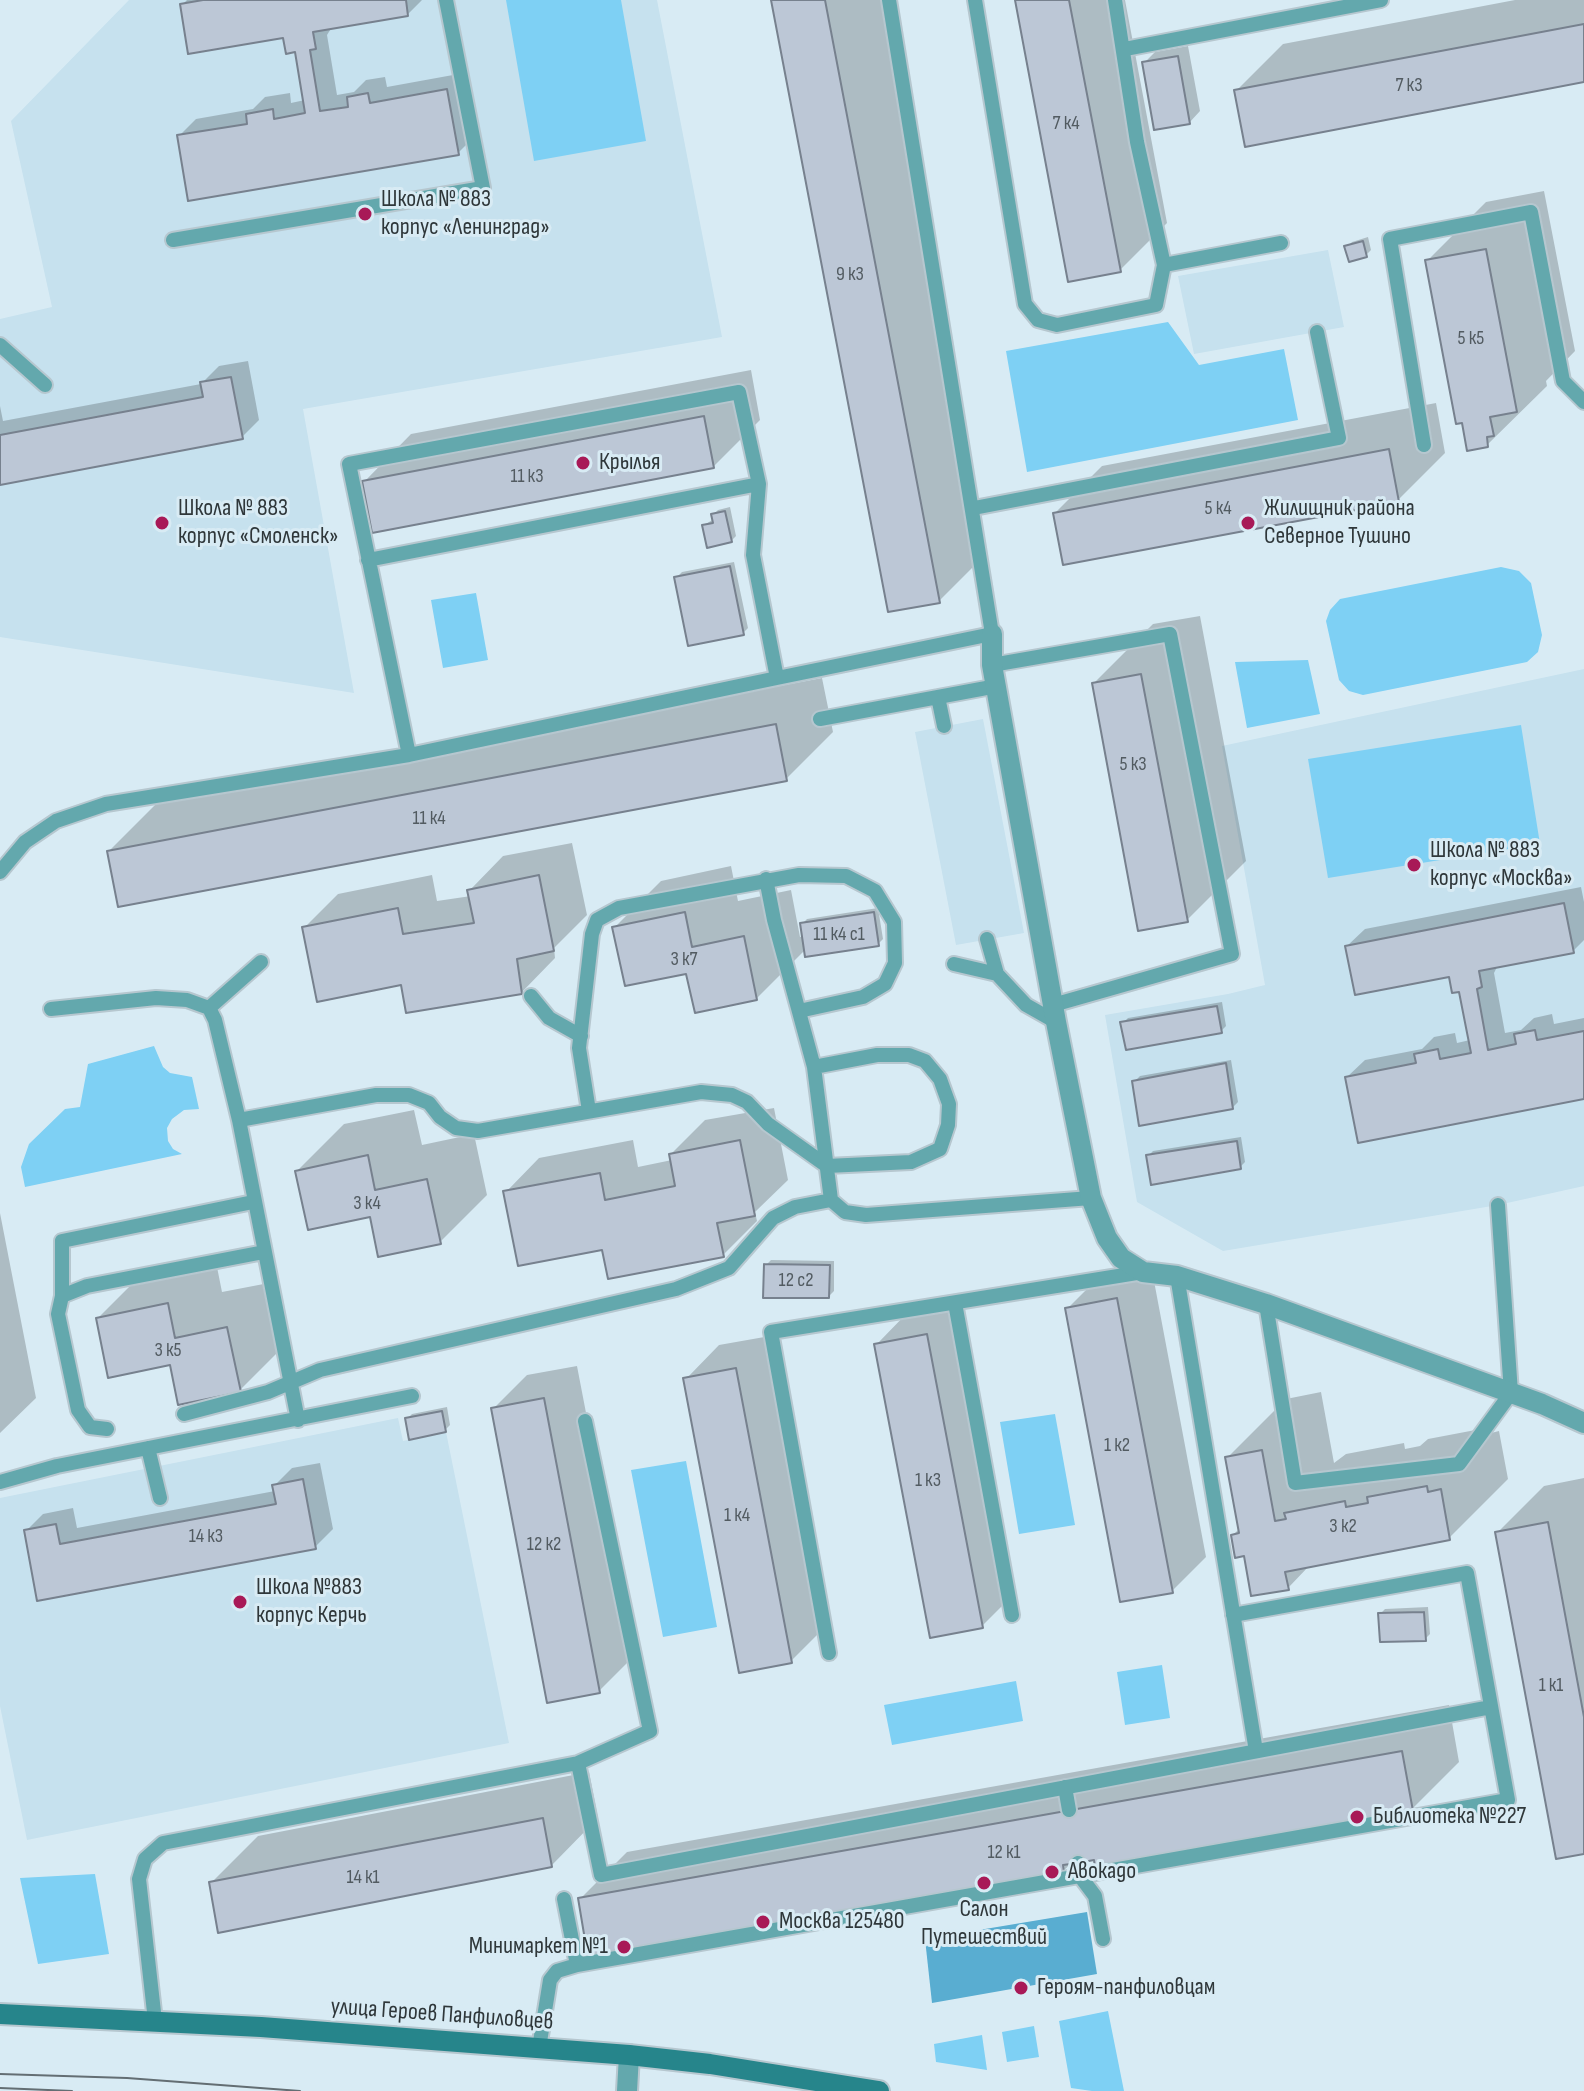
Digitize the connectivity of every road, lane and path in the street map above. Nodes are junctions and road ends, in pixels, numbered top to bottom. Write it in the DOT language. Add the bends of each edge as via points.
graph roads {
  1 [pos="446,0"];
  2 [pos="889,0"];
  3 [pos="975,0"];
  4 [pos="1115,0"];
  5 [pos="1381,0"];
  6 [pos="1125,49"];
  7 [pos="173,240"];
  8 [pos="1281,243"];
  9 [pos="1164,265"];
  10 [pos="1317,332"];
  11 [pos="0,345"];
  12 [pos="45,385"];
  13 [pos="1584,402"];
  14 [pos="1424,445"];
  15 [pos="759,484"];
  16 [pos="974,508"];
  17 [pos="368,560"];
  18 [pos="992,634"];
  19 [pos="992,665"];
  20 [pos="777,678"];
  21 [pos="997,686"];
  22 [pos="938,697"];
  23 [pos="820,719"];
  24 [pos="944,726"];
  25 [pos="409,755"];
  26 [pos="0,872"];
  27 [pos="766,879"];
  28 [pos="987,939"];
  29 [pos="261,962"];
  30 [pos="954,964"];
  31 [pos="997,974"];
  32 [pos="531,996"];
  33 [pos="209,1008"];
  34 [pos="51,1009"];
  35 [pos="799,1011"];
  36 [pos="1054,1014"];
  37 [pos="581,1036"];
  38 [pos="814,1067"];
  39 [pos="589,1111"];
  40 [pos="239,1120"];
  41 [pos="827,1166"];
  42 [pos="1091,1198"];
  43 [pos="831,1200"];
  44 [pos="253,1202"];
  45 [pos="1498,1205"];
  46 [pos="264,1252"];
  47 [pos="1143,1272"];
  48 [pos="1177,1276"];
  49 [pos="62,1296"];
  50 [pos="955,1303"];
  51 [pos="1266,1304"];
  52 [pos="1511,1393"];
  53 [pos="412,1396"];
  54 [pos="184,1414"];
  55 [pos="298,1420"];
  56 [pos="585,1421"];
  57 [pos="1584,1423"];
  58 [pos="107,1429"];
  59 [pos="148,1448"];
  60 [pos="0,1482"];
  61 [pos="160,1498"];
  62 [pos="1012,1615"];
  63 [pos="1233,1615"];
  64 [pos="829,1653"];
  65 [pos="1491,1707"];
  66 [pos="1256,1751"];
  67 [pos="578,1763"];
  68 [pos="1065,1787"];
  69 [pos="1069,1810"];
  70 [pos="1079,1869"];
  71 [pos="564,1899"];
  72 [pos="1103,1939"];
  73 [pos="577,1965"];
  74 [pos="0,2014"];
  75 [pos="155,2021"];
  76 [pos="539,2048"];
  77 [pos="629,2055"];
  78 [pos="627,2091"];
  79 [pos="879,2091"];
  1 -- 7 [label="lane" via="483,188"];
  2 -- 16 [label="lane"];
  3 -- 9 [label="lane" via="1025,304 1038,320 1057,325 1156,305"];
  4 -- 6 [label="lane"];
  5 -- 6 [label="lane"];
  6 -- 9 [label="lane" via="1137,142"];
  8 -- 9 [label="lane"];
  10 -- 16 [label="lane" via="1339,438"];
  11 -- 12 [label="lane"];
  13 -- 14 [label="lane" via="1563,381 1531,212 1390,239"];
  15 -- 17 [label="lane"];
  15 -- 17 [label="lane" via="739,392 349,464"];
  15 -- 20 [label="lane" via="753,555"];
  16 -- 18 [label="lane"];
  17 -- 25 [label="lane"];
  18 -- 19 [label="street"];
  18 -- 20 [label="lane"];
  19 -- 21 [label="street"];
  19 -- 36 [label="lane" via="1170,634 1232,954"];
  20 -- 25 [label="lane"];
  21 -- 22 [label="lane"];
  21 -- 36 [label="street"];
  22 -- 23 [label="lane"];
  22 -- 24 [label="lane"];
  25 -- 26 [label="lane" via="106,804 56,821 25,842"];
  27 -- 35 [label="lane"];
  27 -- 35 [label="lane" via="846,876 875,891 894,922 895,963 885,984 863,997"];
  27 -- 37 [label="lane" via="619,908 597,920"];
  28 -- 31 [label="lane"];
  29 -- 33 [label="lane"];
  30 -- 31 [label="lane"];
  31 -- 36 [label="lane" via="1026,1005"];
  32 -- 37 [label="lane" via="549,1018"];
  33 -- 34 [label="lane" via="156,998"];
  33 -- 40 [label="lane"];
  35 -- 38 [label="lane"];
  36 -- 42 [label="street"];
  37 -- 39 [label="lane"];
  38 -- 41 [label="lane"];
  38 -- 41 [label="lane" via="877,1055 909,1055 925,1061 940,1079 949,1104 940,1149 911,1162"];
  39 -- 40 [label="lane" via="478,1131 456,1128 429,1103 409,1095 376,1095"];
  39 -- 41 [label="lane" via="701,1092 732,1095"];
  40 -- 44 [label="lane"];
  41 -- 43 [label="lane"];
  42 -- 43 [label="lane" via="866,1215 845,1212"];
  42 -- 47 [label="street" via="1121,1258"];
  43 -- 54 [label="lane" via="773,1218 729,1268 676,1289 320,1370 268,1392"];
  44 -- 46 [label="lane"];
  44 -- 49 [label="lane" via="62,1241"];
  45 -- 52 [label="lane"];
  46 -- 49 [label="lane" via="87,1286"];
  46 -- 55 [label="lane"];
  47 -- 48 [label="street"];
  47 -- 50 [label="lane"];
  48 -- 51 [label="street"];
  48 -- 63 [label="lane"];
  49 -- 58 [label="lane" via="58,1314 78,1410 90,1427"];
  50 -- 62 [label="lane"];
  50 -- 64 [label="lane" via="771,1332"];
  51 -- 52 [label="street"];
  51 -- 52 [label="lane" via="1295,1483 1459,1464"];
  52 -- 57 [label="street"];
  53 -- 55 [label="lane"];
  55 -- 59 [label="lane"];
  56 -- 67 [label="lane" via="650,1731"];
  59 -- 60 [label="lane"];
  59 -- 61 [label="lane"];
  63 -- 65 [label="lane" via="1467,1573"];
  63 -- 66 [label="lane"];
  65 -- 66 [label="lane"];
  65 -- 70 [label="lane" via="1508,1800"];
  66 -- 68 [label="lane"];
  67 -- 68 [label="lane" via="601,1875"];
  67 -- 75 [label="lane" via="163,1843 145,1859 139,1879"];
  68 -- 69 [label="lane"];
  70 -- 72 [label="lane" via="1095,1896"];
  70 -- 73 [label="lane"];
  71 -- 73 [label="lane"];
  73 -- 76 [label="lane" via="557,1971 550,1980"];
  74 -- 75 [label="main road, улица Героев Панфиловцев"];
  75 -- 76 [label="main road, улица Героев Панфиловцев"];
  76 -- 77 [label="main road, улица Героев Панфиловцев"];
  77 -- 78 [label="street"];
  77 -- 79 [label="main road, улица Героев Панфиловцев"];
}
